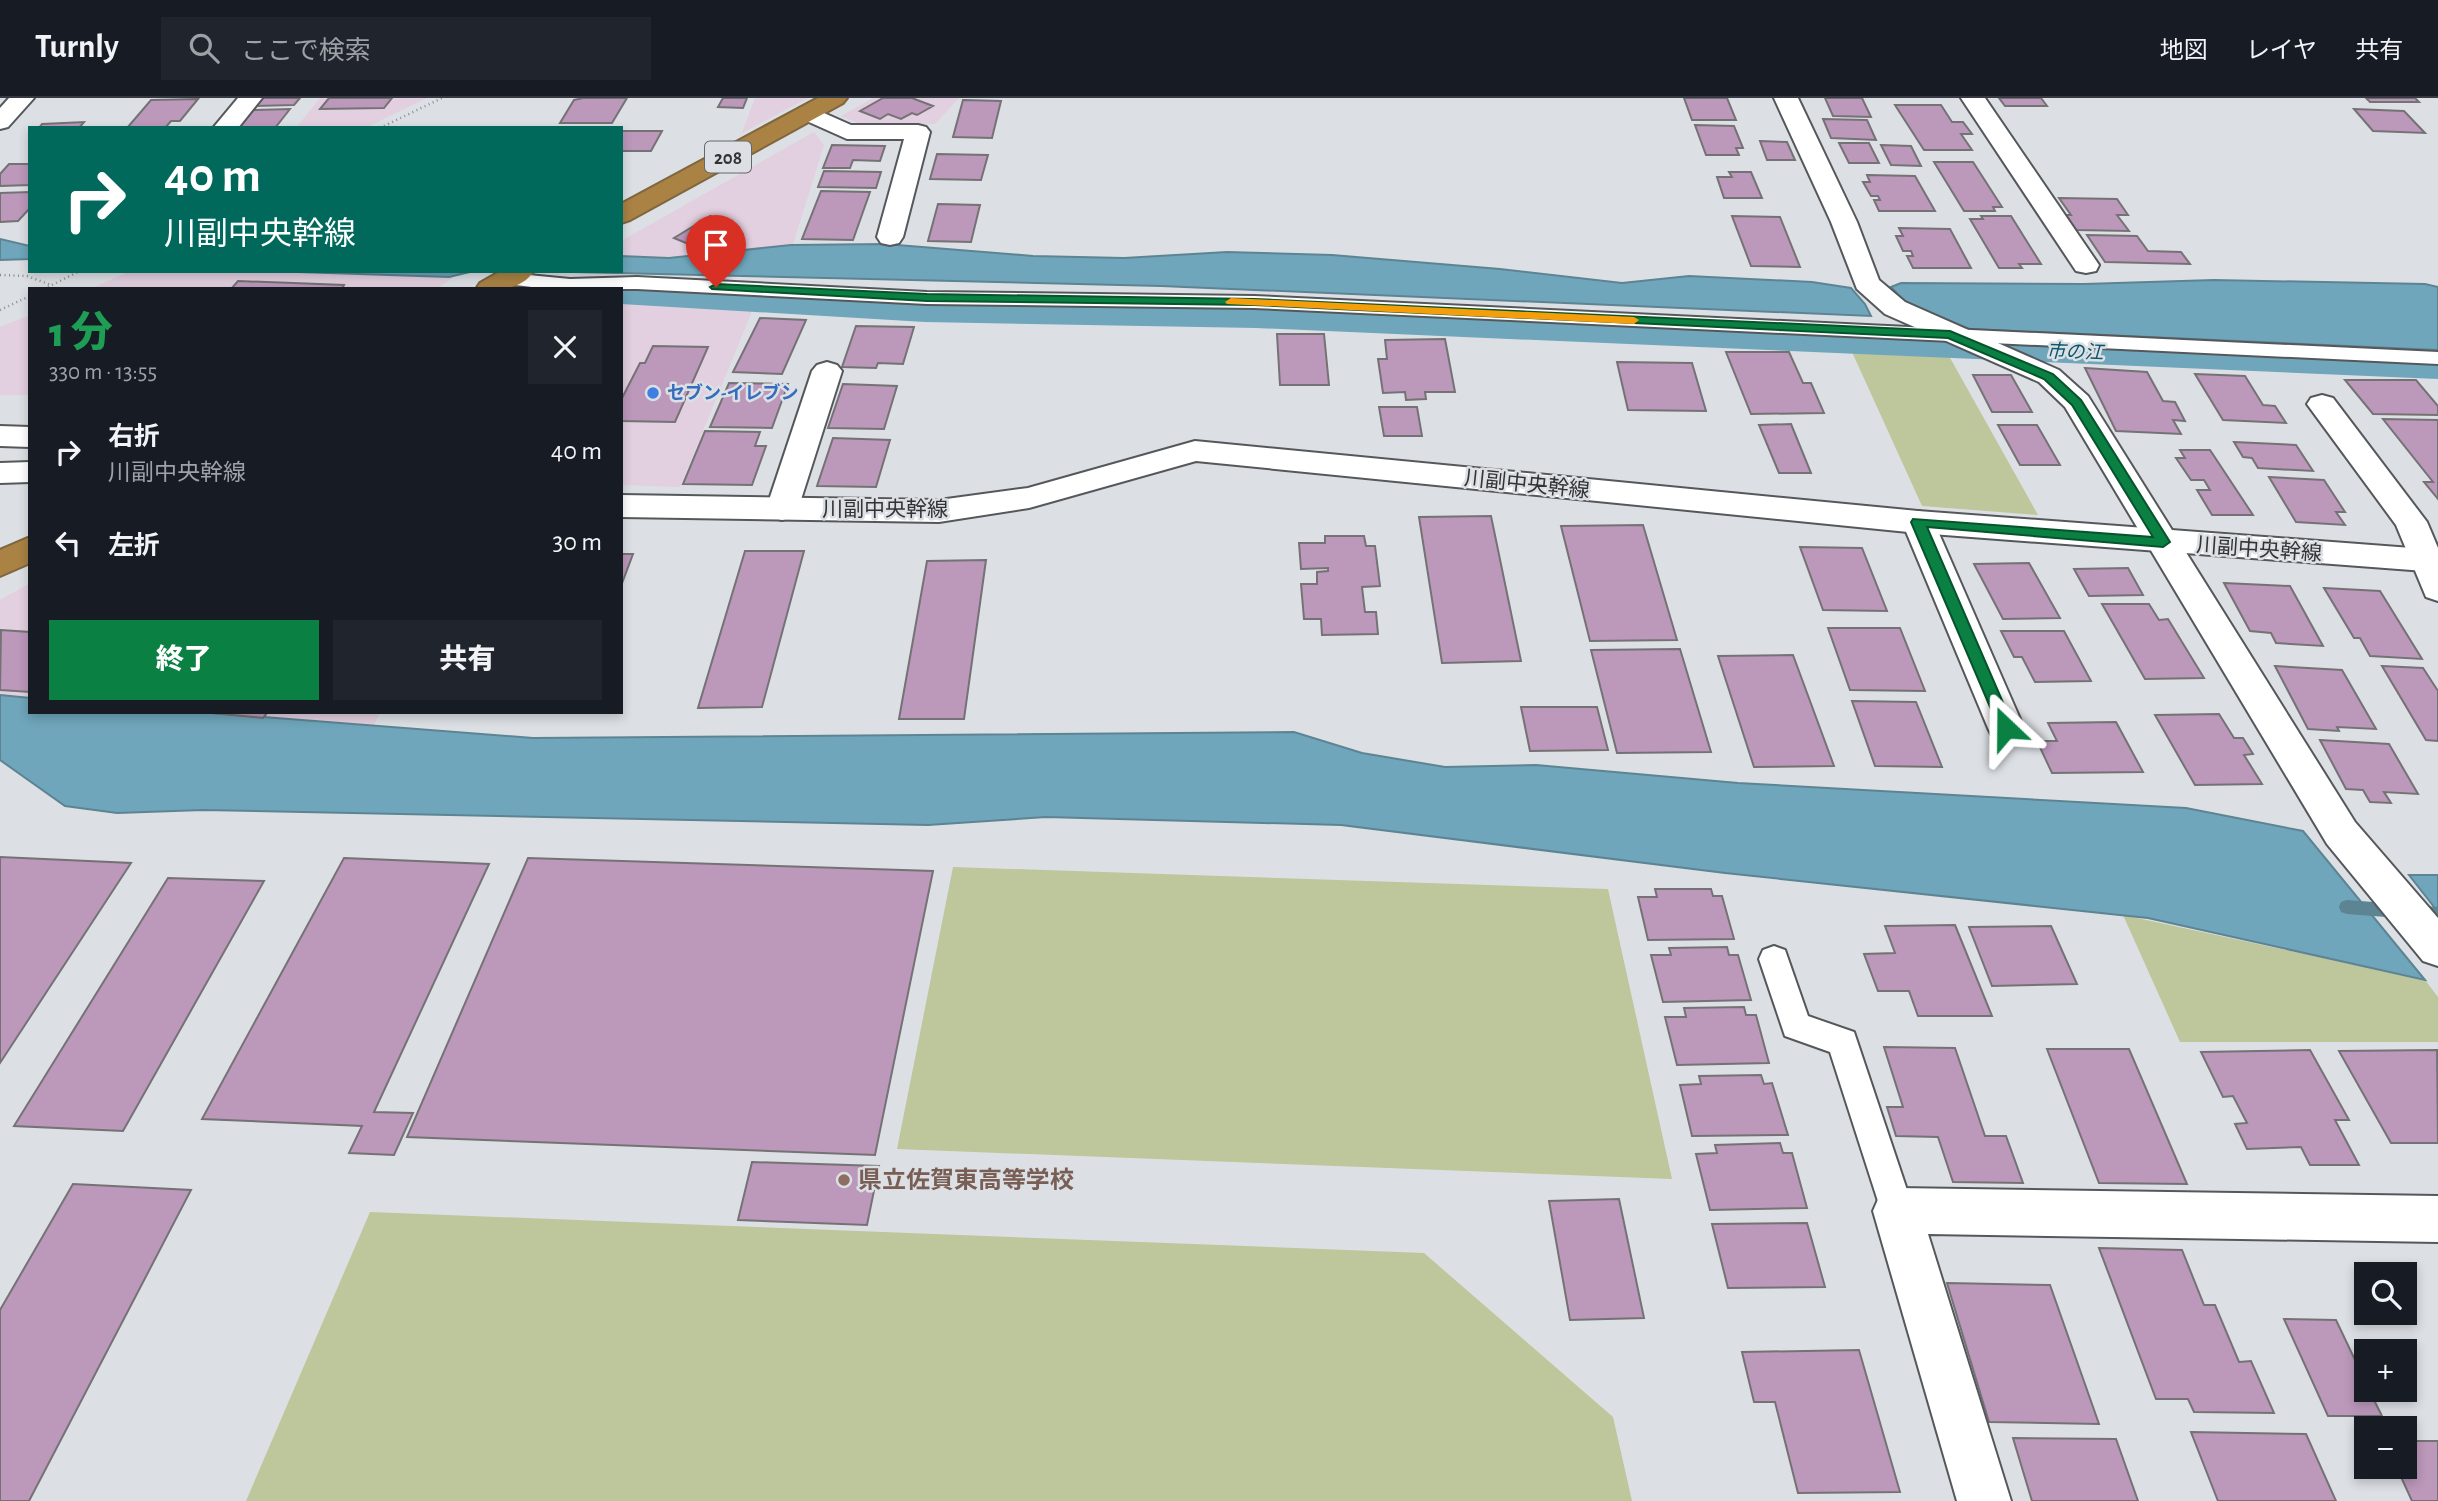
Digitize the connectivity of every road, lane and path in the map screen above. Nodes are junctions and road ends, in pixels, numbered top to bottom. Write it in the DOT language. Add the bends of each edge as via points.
graph roads {
  1 [pos="22,98"];
  2 [pos="250,98"];
  3 [pos="442,98"];
  4 [pos="835,98"];
  5 [pos="1786,98"];
  6 [pos="1973,98"];
  7 [pos="808,113"];
  8 [pos="0,122"];
  9 [pos="227,126"];
  10 [pos="384,126"];
  11 [pos="623,214"];
  12 [pos="890,237"];
  13 [pos="2086,265"];
  14 [pos="76,273"];
  15 [pos="0,275"];
  16 [pos="506,280"];
  17 [pos="51,285"];
  18 [pos="48,287"];
  19 [pos="28,297"];
  20 [pos="0,310"];
  21 [pos="1950,334"];
  22 [pos="2438,358"];
  23 [pos="827,371"];
  24 [pos="2322,404"];
  25 [pos="0,436"];
  26 [pos="28,437"];
  27 [pos="28,472"];
  28 [pos="0,473"];
  29 [pos="623,506"];
  30 [pos="782,509"];
  31 [pos="1918,522"];
  32 [pos="2163,542"];
  33 [pos="28,549"];
  34 [pos="0,565"];
  35 [pos="2434,570"];
  36 [pos="2006,728"];
  37 [pos="2437,948"];
  38 [pos="1774,959"];
  39 [pos="1897,1210"];
  40 [pos="2438,1219"];
  41 [pos="1984,1501"];
  1 -- 8 [label="street"];
  2 -- 9 [label="street"];
  3 -- 10 [label="path"];
  4 -- 7 [label="highway, 208"];
  5 -- 21 [label="street" via="1867,283 1895,308"];
  6 -- 13 [label="street"];
  7 -- 11 [label="highway, 208"];
  7 -- 12 [label="street" via="847,132 918,131"];
  14 -- 17 [label="path"];
  15 -- 17 [label="path" via="27,276"];
  16 -- 21 [label="lane" via="927,298 1254,302"];
  17 -- 18 [label="path"];
  19 -- 20 [label="path"];
  21 -- 22 [label="lane"];
  21 -- 32 [label="street" via="2049,376 2077,402"];
  23 -- 30 [label="street"];
  24 -- 35 [label="street" via="2411,522"];
  25 -- 26 [label="street"];
  27 -- 28 [label="street"];
  29 -- 30 [label="street, 川副中央幹線"];
  30 -- 31 [label="street, 川副中央幹線" via="939,512 1029,498 1195,451"];
  31 -- 32 [label="street, 川副中央幹線"];
  31 -- 36 [label="street"];
  32 -- 35 [label="street, 川副中央幹線"];
  32 -- 37 [label="street" via="2341,833"];
  33 -- 34 [label="highway"];
  38 -- 39 [label="lane" via="1796,1027 1843,1042"];
  39 -- 40 [label="street"];
  39 -- 41 [label="street"];
}
